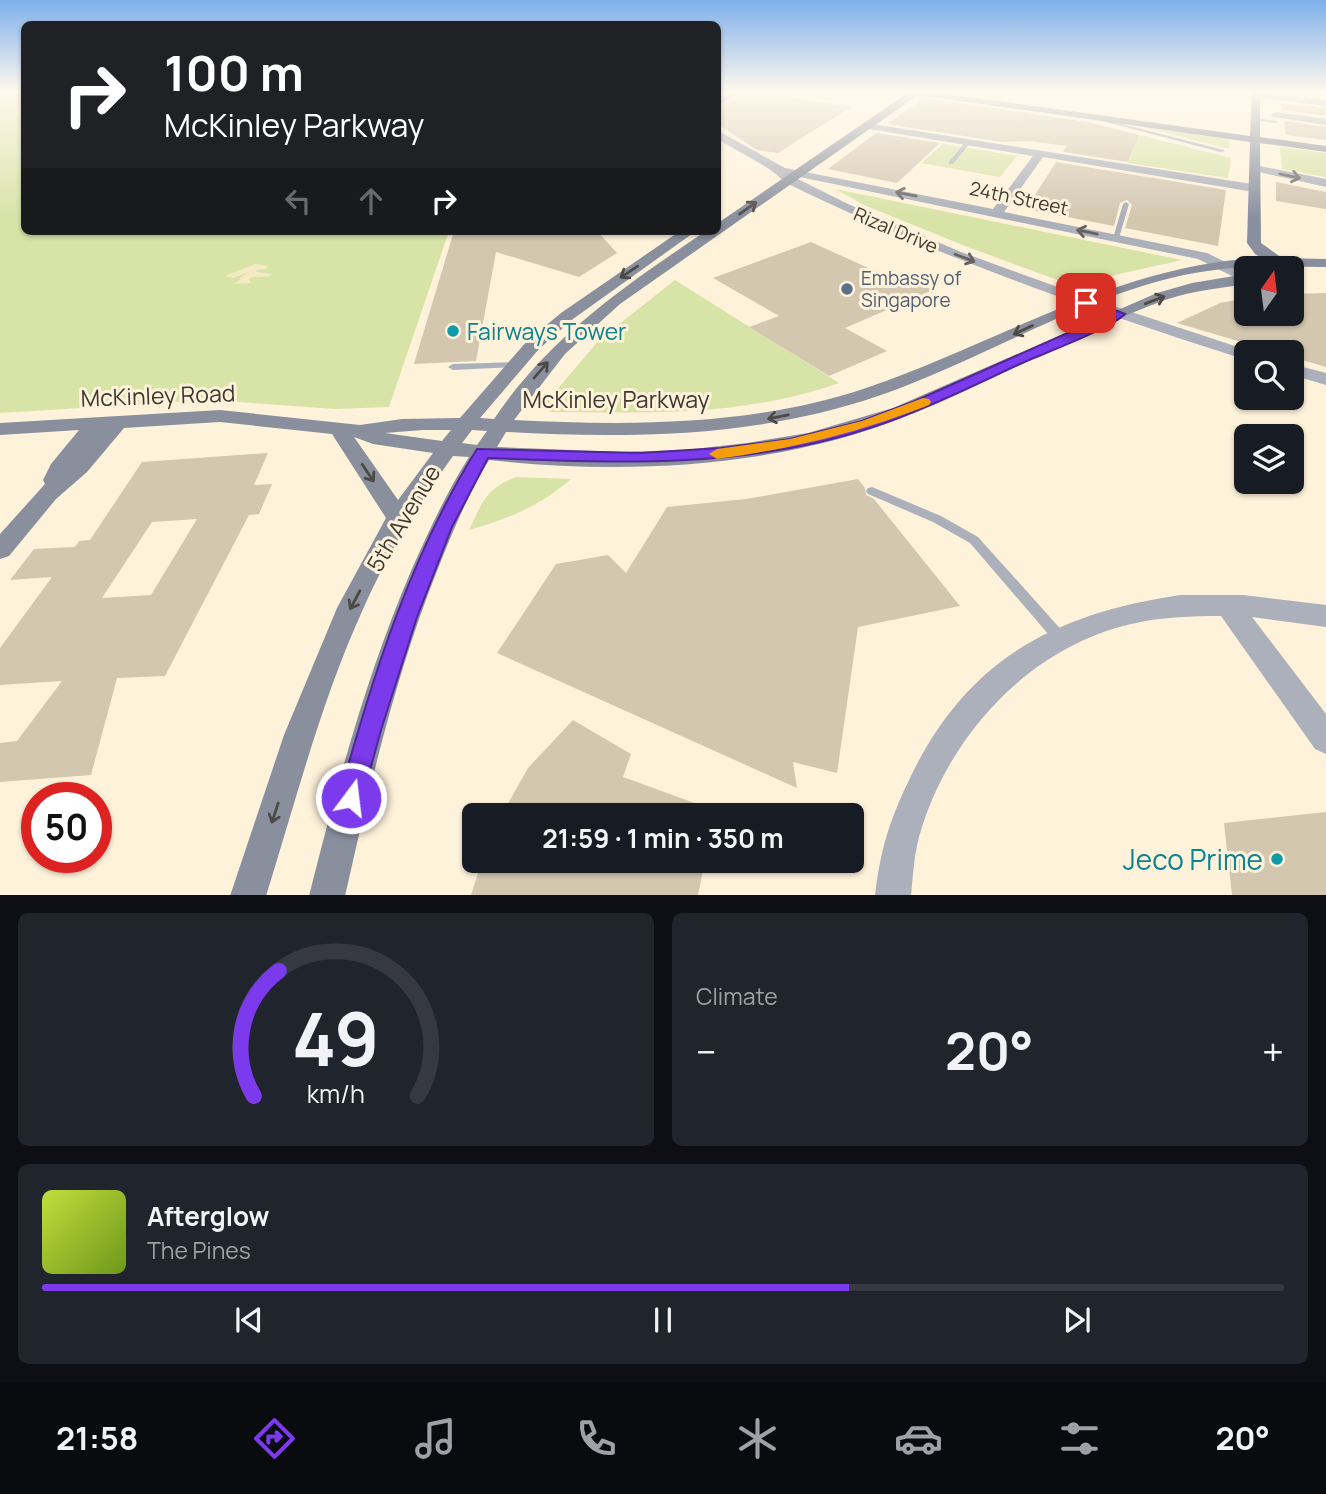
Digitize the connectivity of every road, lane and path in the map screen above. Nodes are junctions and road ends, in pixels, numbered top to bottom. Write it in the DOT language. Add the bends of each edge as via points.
graph roads {
  1 [pos="845,134"];
  2 [pos="929,134"];
  3 [pos="1157,134"];
  4 [pos="1229,134"];
  5 [pos="1232,134"];
  6 [pos="1255,134"];
  7 [pos="721,137"];
  8 [pos="1255,137"];
  9 [pos="968,142"];
  10 [pos="1326,146"];
  11 [pos="1222,151"];
  12 [pos="1040,154"];
  13 [pos="792,161"];
  14 [pos="951,163"];
  15 [pos="1254,168"];
  16 [pos="788,174"];
  17 [pos="766,179"];
  18 [pos="1326,183"];
  19 [pos="1254,188"];
  20 [pos="1126,204"];
  21 [pos="997,213"];
  22 [pos="721,226"];
  23 [pos="680,235"];
  24 [pos="709,235"];
  25 [pos="1116,238"];
  26 [pos="1268,256"];
  27 [pos="1326,263"];
  28 [pos="1227,266"];
  29 [pos="1234,266"];
  30 [pos="1304,267"];
  31 [pos="1234,271"];
  32 [pos="1304,272"];
  33 [pos="1326,276"];
  34 [pos="1234,281"];
  35 [pos="1086,303"];
  36 [pos="1119,314"];
  37 [pos="1234,350"];
  38 [pos="514,365"];
  39 [pos="453,367"];
  40 [pos="1304,373"];
  41 [pos="1326,379"];
  42 [pos="119,421"];
  43 [pos="96,422"];
  44 [pos="466,424"];
  45 [pos="501,425"];
  46 [pos="0,429"];
  47 [pos="349,429"];
  48 [pos="445,450"];
  49 [pos="483,453"];
  50 [pos="872,491"];
  51 [pos="48,494"];
  52 [pos="398,518"];
  53 [pos="0,550"];
  54 [pos="1228,605"];
  55 [pos="1326,616"];
  56 [pos="1060,638"];
  57 [pos="1326,739"];
  58 [pos="248,895"];
  59 [pos="327,895"];
  60 [pos="892,895"];
  1 -- 16 [label="main road, 5th Avenue"];
  2 -- 9 [label="street"];
  3 -- 11 [label="lane"];
  4 -- 8 [label="main road"];
  5 -- 8 [label="main road"];
  6 -- 8 [label="main road"];
  7 -- 16 [label="street, Rizal Drive"];
  8 -- 10 [label="main road"];
  8 -- 15 [label="main road"];
  9 -- 12 [label="street"];
  9 -- 14 [label="lane"];
  12 -- 19 [label="street"];
  12 -- 21 [label="street"];
  13 -- 16 [label="main road, 5th Avenue"];
  15 -- 18 [label="street, one-way"];
  15 -- 19 [label="main road"];
  16 -- 17 [label="main road, 5th Avenue"];
  21 -- 16 [label="street, 24th Street, one-way"];
  22 -- 16 [label="main road, 5th Avenue, one-way"];
  16 -- 35 [label="street, Rizal Drive, one-way" via="921,241"];
  19 -- 26 [label="main road" via="1254,243"];
  20 -- 25 [label="lane"];
  25 -- 21 [label="street, 24th Street, one-way"];
  23 -- 38 [label="main road, 5th Avenue, one-way" via="560,321"];
  45 -- 24 [label="main road, 5th Avenue, one-way" via="535,377 574,335"];
  25 -- 28 [label="street, 24th Street" via="1202,256"];
  27 -- 30 [label="main road, McKinley Parkway"];
  28 -- 29 [label="main road, McKinley Parkway"];
  28 -- 31 [label="street, 24th Street"];
  28 -- 35 [label="main road, McKinley Parkway" via="1166,275"];
  32 -- 33 [label="main road, McKinley Parkway"];
  36 -- 34 [label="main road, one-way" via="1192,288"];
  35 -- 36 [label="street, Rizal Drive"];
  35 -- 45 [label="main road, McKinley Parkway, one-way" via="845,403 712,426 638,430"];
  36 -- 37 [label="street, Rizal Drive"];
  36 -- 49 [label="main road" via="920,404 867,424 790,443 721,454 641,458"];
  38 -- 39 [label="lane"];
  38 -- 44 [label="main road, 5th Avenue"];
  40 -- 41 [label="street"];
  42 -- 43 [label="main road, McKinley Road"];
  42 -- 47 [label="main road, McKinley Road" via="220,416"];
  42 -- 51 [label="main road"];
  43 -- 46 [label="main road, McKinley Road"];
  43 -- 51 [label="main road" via="60,469"];
  44 -- 45 [label="main road, McKinley Parkway"];
  44 -- 47 [label="main road, McKinley Road"];
  44 -- 48 [label="main road, 5th Avenue"];
  45 -- 49 [label="main road, 5th Avenue"];
  47 -- 48 [label="main road, McKinley Road" via="373,438"];
  47 -- 52 [label="main road, one-way"];
  48 -- 49 [label="main road, McKinley Road"];
  48 -- 52 [label="main road, 5th Avenue"];
  49 -- 59 [label="main road, 5th Avenue" via="443,527 407,617 369,730"];
  50 -- 56 [label="lane" via="974,540"];
  51 -- 53 [label="main road"];
  52 -- 58 [label="main road, 5th Avenue, one-way" via="350,608 300,735"];
  54 -- 55 [label="street"];
  54 -- 56 [label="street" via="1160,609 1113,618"];
  54 -- 57 [label="street"];
  56 -- 60 [label="street" via="1010,667 968,708 931,766 900,841"];
}
